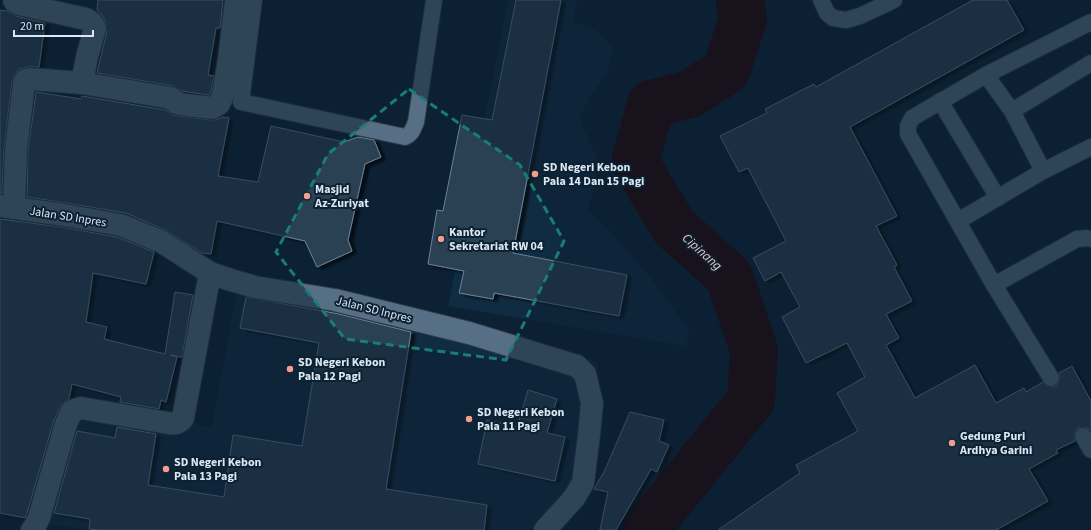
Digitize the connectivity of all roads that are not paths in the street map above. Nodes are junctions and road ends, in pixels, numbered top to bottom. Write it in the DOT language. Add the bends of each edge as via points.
graph roads {
  1 [pos="14,0"];
  2 [pos="236,0"];
  3 [pos="254,0"];
  4 [pos="434,0"];
  5 [pos="821,0"];
  6 [pos="894,0"];
  7 [pos="1091,22"];
  8 [pos="1091,63"];
  9 [pos="986,75"];
  10 [pos="82,83"];
  11 [pos="940,101"];
  12 [pos="1012,111"];
  13 [pos="1091,146"];
  14 [pos="1044,171"];
  15 [pos="998,198"];
  16 [pos="7,207"];
  17 [pos="958,221"];
  18 [pos="1091,238"];
  19 [pos="210,273"];
  20 [pos="994,285"];
  21 [pos="1051,378"];
  22 [pos="32,530"];
  23 [pos="545,530"];
  1 -- 10 [label="street" via="19,4 86,19 93,24 95,28 86,57"];
  2 -- 10 [label="street" via="223,95 216,106 212,108 182,105 171,98"];
  3 -- 4 [label="lane" via="241,102 405,137 413,131 416,122"];
  5 -- 6 [label="lane" via="827,13 833,18 846,20"];
  7 -- 9 [label="lane"];
  8 -- 12 [label="lane"];
  9 -- 11 [label="lane"];
  9 -- 12 [label="lane"];
  10 -- 16 [label="street" via="31,79 24,83"];
  11 -- 15 [label="lane"];
  11 -- 17 [label="lane" via="912,118 908,134"];
  12 -- 14 [label="lane"];
  13 -- 14 [label="lane"];
  14 -- 15 [label="lane"];
  15 -- 17 [label="lane"];
  16 -- 19 [label="street, Jalan SD Inpres" via="121,225 162,242"];
  17 -- 20 [label="lane"];
  18 -- 20 [label="lane" via="1077,239"];
  19 -- 22 [label="street" via="183,418 175,424 168,424 81,408 72,411 39,518"];
  19 -- 23 [label="street, Jalan SD Inpres" via="255,287 335,300 470,333 577,366 585,374 592,403 583,483 574,498"];
  20 -- 21 [label="lane"];
}
